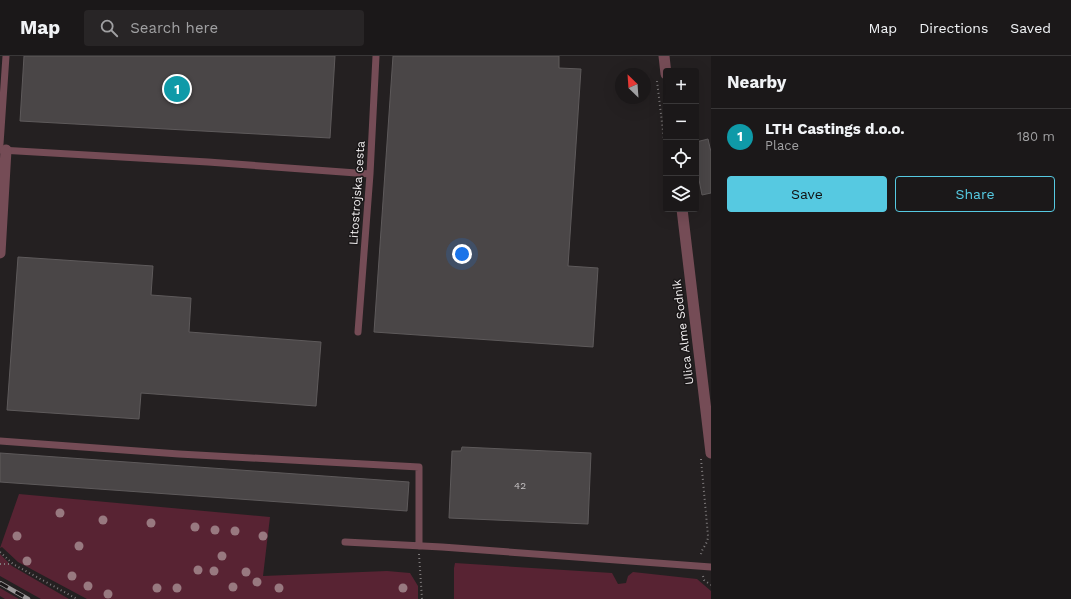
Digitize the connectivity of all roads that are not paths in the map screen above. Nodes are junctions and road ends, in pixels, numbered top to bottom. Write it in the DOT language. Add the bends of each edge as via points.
graph roads {
  1 [pos="6,56"];
  2 [pos="376,56"];
  3 [pos="664,56"];
  4 [pos="661,77"];
  5 [pos="2,148"];
  6 [pos="370,174"];
  7 [pos="682,212"];
  8 [pos="0,253"];
  9 [pos="0,258"];
  10 [pos="358,332"];
  11 [pos="0,441"];
  12 [pos="711,453"];
  13 [pos="345,542"];
  14 [pos="419,546"];
  15 [pos="711,567"];
  1 -- 5 [label="lane"];
  2 -- 6 [label="lane, Litostrojska cesta"];
  3 -- 4 [label="street"];
  5 -- 6 [label="lane"];
  5 -- 8 [label="street"];
  6 -- 10 [label="lane, Litostrojska cesta"];
  7 -- 12 [label="street, Ulica Alme Sodnik"];
  8 -- 9 [label="lane"];
  11 -- 14 [label="lane" via="419,467"];
  13 -- 14 [label="lane"];
  14 -- 15 [label="lane"];
}
